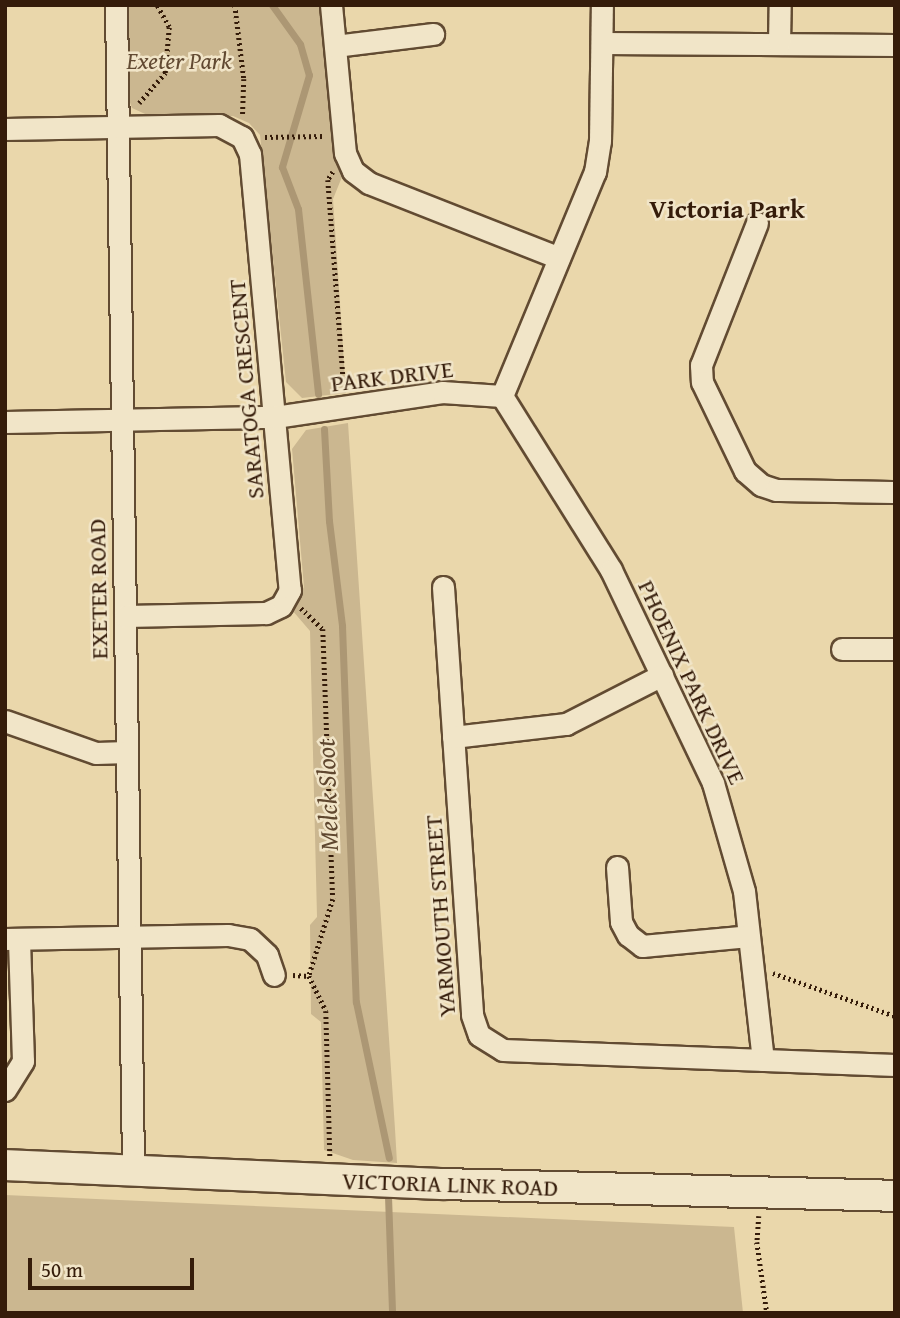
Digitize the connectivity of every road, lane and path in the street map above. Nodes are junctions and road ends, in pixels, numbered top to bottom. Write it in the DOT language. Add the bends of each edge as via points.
graph roads {
  1 [pos="116,5"];
  2 [pos="157,5"];
  3 [pos="234,5"];
  4 [pos="331,5"];
  5 [pos="602,5"];
  6 [pos="780,5"];
  7 [pos="433,34"];
  8 [pos="602,43"];
  9 [pos="779,44"];
  10 [pos="895,45"];
  11 [pos="335,46"];
  12 [pos="117,127"];
  13 [pos="5,129"];
  14 [pos="242,137"];
  15 [pos="344,144"];
  16 [pos="757,223"];
  17 [pos="559,258"];
  18 [pos="502,396"];
  19 [pos="346,407"];
  20 [pos="275,418"];
  21 [pos="122,420"];
  22 [pos="5,422"];
  23 [pos="895,492"];
  24 [pos="443,587"];
  25 [pos="288,597"];
  26 [pos="125,616"];
  27 [pos="842,649"];
  28 [pos="895,649"];
  29 [pos="662,676"];
  30 [pos="5,721"];
  31 [pos="453,737"];
  32 [pos="127,752"];
  33 [pos="617,867"];
  34 [pos="749,936"];
  35 [pos="130,937"];
  36 [pos="12,939"];
  37 [pos="752,966"];
  38 [pos="274,975"];
  39 [pos="309,975"];
  40 [pos="895,1016"];
  41 [pos="763,1060"];
  42 [pos="895,1065"];
  43 [pos="5,1090"];
  44 [pos="5,1165"];
  45 [pos="133,1171"];
  46 [pos="329,1180"];
  47 [pos="761,1193"];
  48 [pos="895,1196"];
  49 [pos="767,1313"];
  1 -- 12 [label="street, EXETER ROAD"];
  2 -- 12 [label="path" via="169,27 165,73"];
  3 -- 14 [label="path" via="244,79"];
  4 -- 11 [label="street"];
  5 -- 8 [label="street"];
  6 -- 9 [label="street"];
  7 -- 11 [label="street"];
  8 -- 9 [label="street"];
  8 -- 17 [label="street" via="598,157"];
  9 -- 10 [label="street"];
  11 -- 15 [label="street"];
  12 -- 13 [label="street"];
  12 -- 14 [label="street" via="219,125"];
  12 -- 21 [label="street, EXETER ROAD"];
  14 -- 15 [label="path"];
  14 -- 20 [label="street, SARATOGA CRESCENT" via="250,154"];
  15 -- 17 [label="street" via="353,172 369,183"];
  15 -- 19 [label="path" via="328,180"];
  16 -- 23 [label="street" via="701,365 702,382 745,471 761,485 776,490"];
  17 -- 18 [label="street"];
  18 -- 19 [label="street, PARK DRIVE" via="442,392"];
  18 -- 29 [label="street, PHOENIX PARK DRIVE" via="611,570"];
  19 -- 20 [label="street, PARK DRIVE"];
  20 -- 21 [label="street, PARK DRIVE"];
  20 -- 25 [label="street, SARATOGA CRESCENT" via="291,583"];
  21 -- 22 [label="street, PARK DRIVE"];
  21 -- 26 [label="street, EXETER ROAD"];
  24 -- 31 [label="street, YARMOUTH STREET"];
  25 -- 26 [label="street" via="266,613"];
  25 -- 39 [label="path" via="323,629 333,900"];
  26 -- 32 [label="street, EXETER ROAD"];
  27 -- 28 [label="street"];
  29 -- 31 [label="street" via="566,724"];
  29 -- 34 [label="street, PHOENIX PARK DRIVE" via="722,807 744,891"];
  30 -- 32 [label="street" via="96,753"];
  31 -- 41 [label="street, YARMOUTH STREET" via="472,1015 479,1035 503,1050"];
  32 -- 35 [label="street, EXETER ROAD"];
  33 -- 34 [label="street" via="621,922 642,946"];
  34 -- 37 [label="street, PHOENIX PARK DRIVE"];
  35 -- 36 [label="street"];
  35 -- 38 [label="street" via="228,935 250,939 267,955"];
  35 -- 45 [label="street, EXETER ROAD"];
  36 -- 43 [label="street" via="23,1061"];
  37 -- 40 [label="path"];
  37 -- 41 [label="street, PHOENIX PARK DRIVE"];
  38 -- 39 [label="path"];
  39 -- 46 [label="path" via="326,1011"];
  41 -- 42 [label="street"];
  44 -- 45 [label="street, VICTORIA LINK ROAD"];
  45 -- 46 [label="street, VICTORIA LINK ROAD"];
  46 -- 47 [label="street, VICTORIA LINK ROAD"];
  47 -- 48 [label="street, VICTORIA LINK ROAD"];
  47 -- 49 [label="path" via="757,1242"];
}
